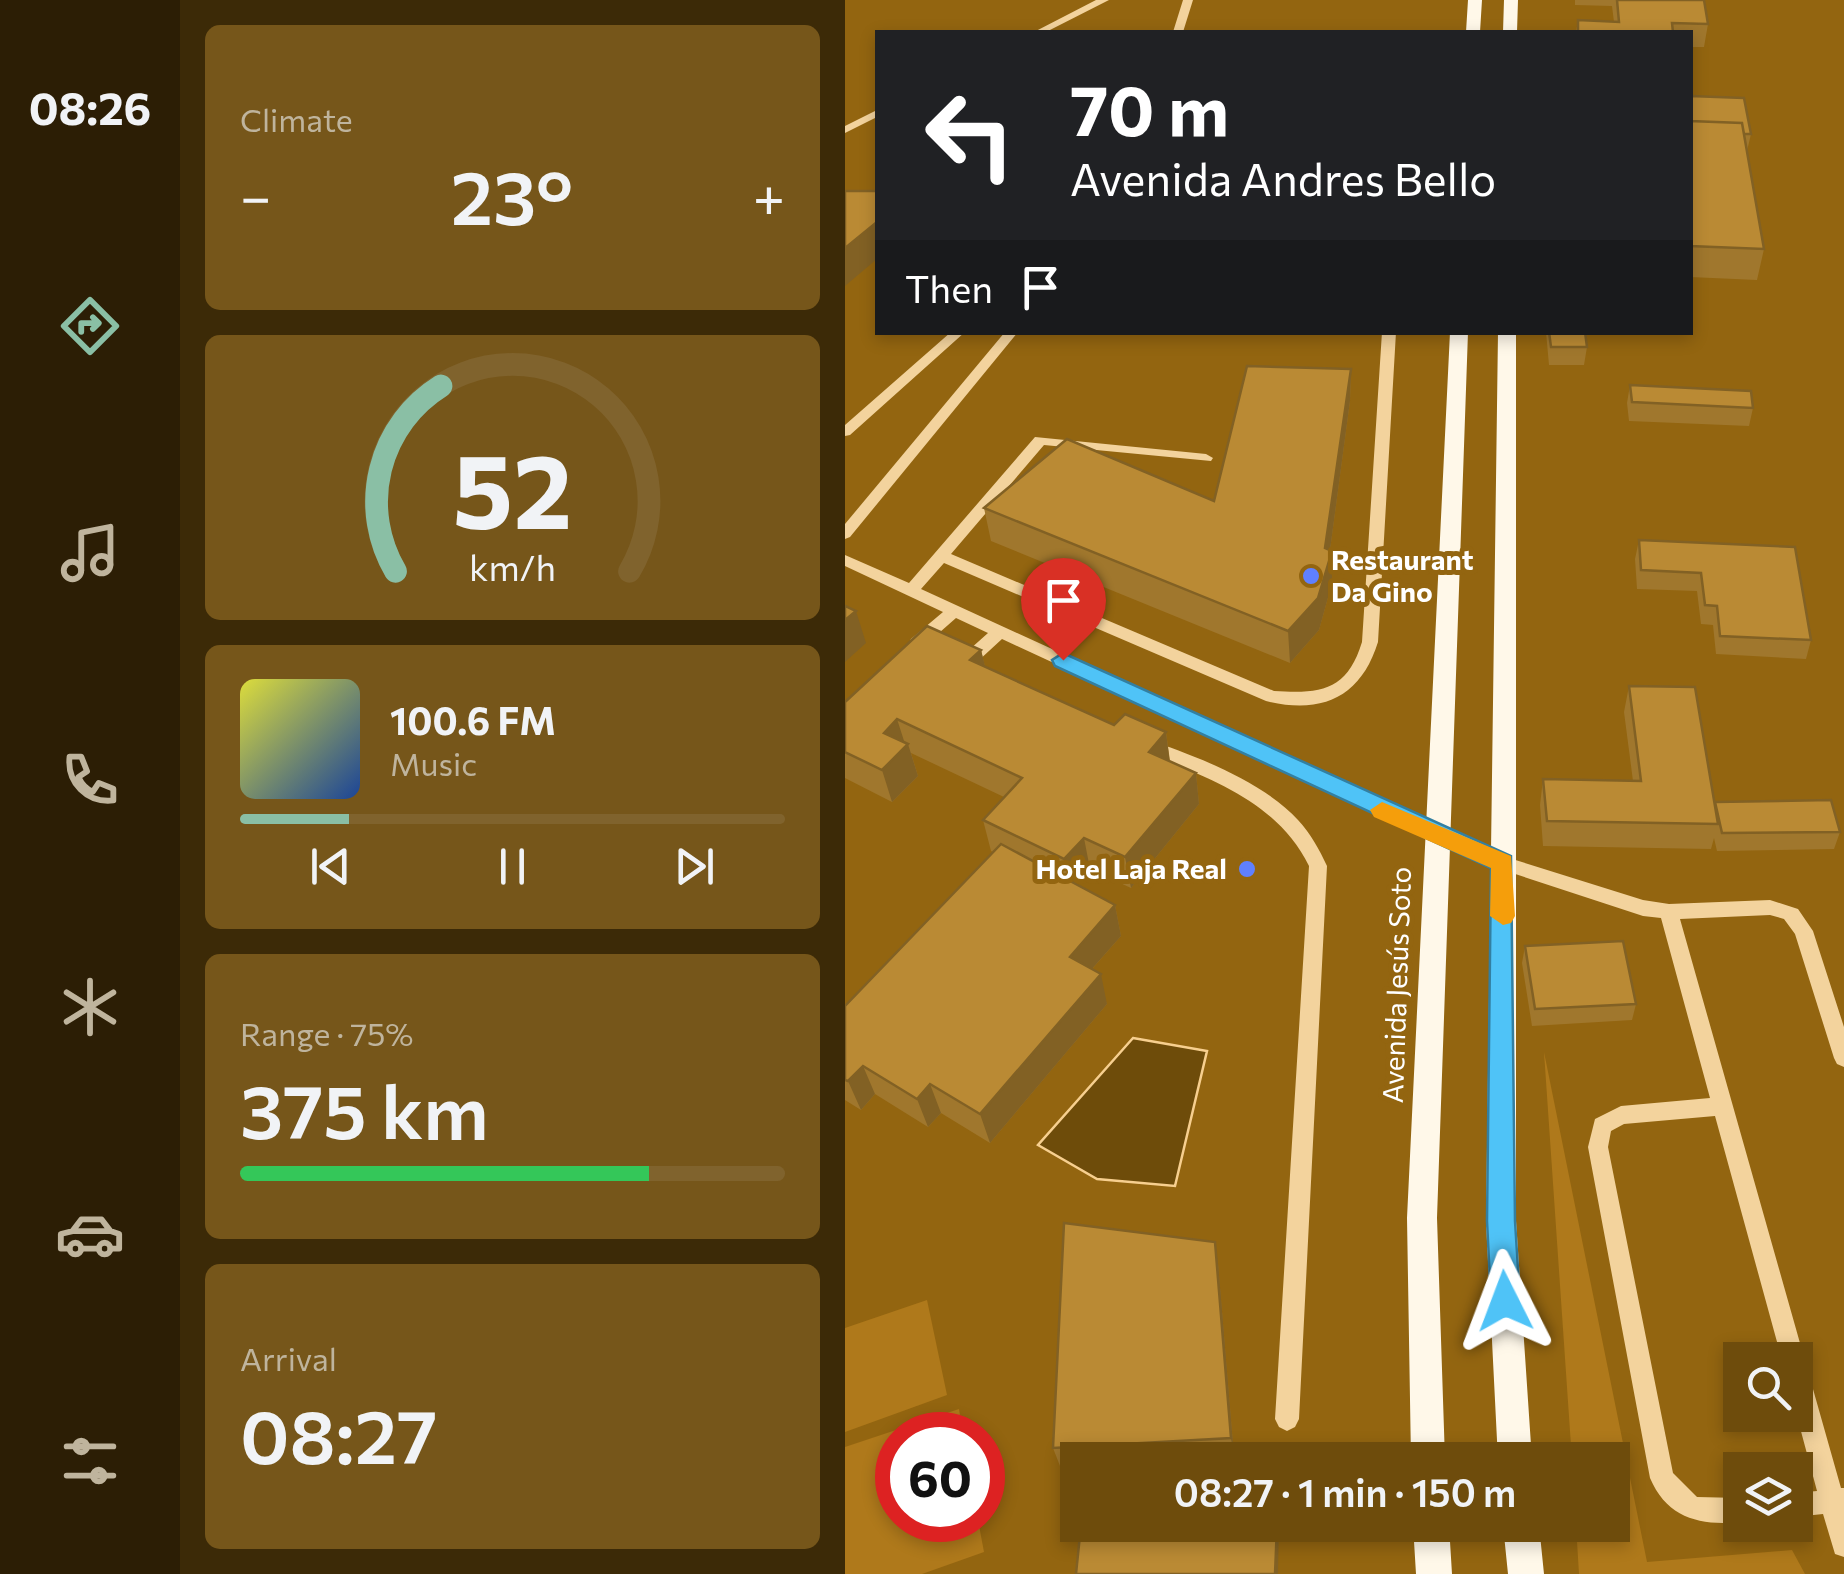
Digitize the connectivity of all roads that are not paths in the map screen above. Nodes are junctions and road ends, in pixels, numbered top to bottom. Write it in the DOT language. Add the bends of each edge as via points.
graph roads {
  1 [pos="1104,0"];
  2 [pos="1187,0"];
  3 [pos="1475,0"];
  4 [pos="1511,0"];
  5 [pos="1043,30"];
  6 [pos="1179,30"];
  7 [pos="1473,30"];
  8 [pos="1510,30"];
  9 [pos="875,114"];
  10 [pos="875,128"];
  11 [pos="847,129"];
  12 [pos="956,335"];
  13 [pos="1009,335"];
  14 [pos="1389,335"];
  15 [pos="1459,335"];
  16 [pos="1507,335"];
  17 [pos="845,432"];
  18 [pos="1206,458"];
  19 [pos="845,534"];
  20 [pos="939,555"];
  21 [pos="845,560"];
  22 [pos="911,591"];
  23 [pos="954,611"];
  24 [pos="999,632"];
  25 [pos="900,658"];
  26 [pos="984,671"];
  27 [pos="1127,736"];
  28 [pos="1438,835"];
  29 [pos="1503,863"];
  30 [pos="1669,912"];
  31 [pos="1844,1058"];
  32 [pos="1721,1106"];
  33 [pos="1788,1342"];
  34 [pos="1287,1419"];
  35 [pos="1813,1421"];
  36 [pos="1428,1442"];
  37 [pos="1514,1442"];
  38 [pos="1839,1501"];
  39 [pos="1813,1503"];
  40 [pos="1723,1512"];
  41 [pos="1432,1542"];
  42 [pos="1523,1542"];
  43 [pos="1844,1545"];
  44 [pos="1434,1574"];
  45 [pos="1526,1574"];
  1 -- 5 [label="street"];
  2 -- 6 [label="street"];
  3 -- 7 [label="main road"];
  4 -- 8 [label="main road"];
  9 -- 11 [label="street"];
  10 -- 11 [label="street"];
  12 -- 17 [label="street"];
  13 -- 19 [label="street"];
  14 -- 20 [label="street" via="1370,642 1363,671 1335,693 1308,700 1272,696"];
  15 -- 28 [label="main road, Avenida Jesús Soto"];
  16 -- 29 [label="main road"];
  18 -- 20 [label="street" via="1040,440"];
  20 -- 22 [label="street"];
  21 -- 22 [label="street"];
  22 -- 23 [label="street"];
  23 -- 24 [label="street"];
  23 -- 25 [label="street"];
  24 -- 26 [label="street" via="966,662"];
  24 -- 28 [label="street" via="1153,709"];
  27 -- 34 [label="street" via="1269,801 1308,839 1318,866"];
  28 -- 29 [label="street"];
  28 -- 36 [label="main road, Avenida Jesús Soto" via="1423,1218"];
  29 -- 30 [label="street"];
  29 -- 37 [label="main road" via="1501,1221"];
  30 -- 31 [label="street" via="1771,908 1791,914 1804,932"];
  30 -- 32 [label="street"];
  32 -- 33 [label="street"];
  32 -- 40 [label="street" via="1621,1115 1602,1126 1598,1147 1661,1478 1678,1504"];
  35 -- 38 [label="street"];
  38 -- 39 [label="street"];
  38 -- 43 [label="street"];
  41 -- 44 [label="main road"];
  42 -- 45 [label="main road"];
}
